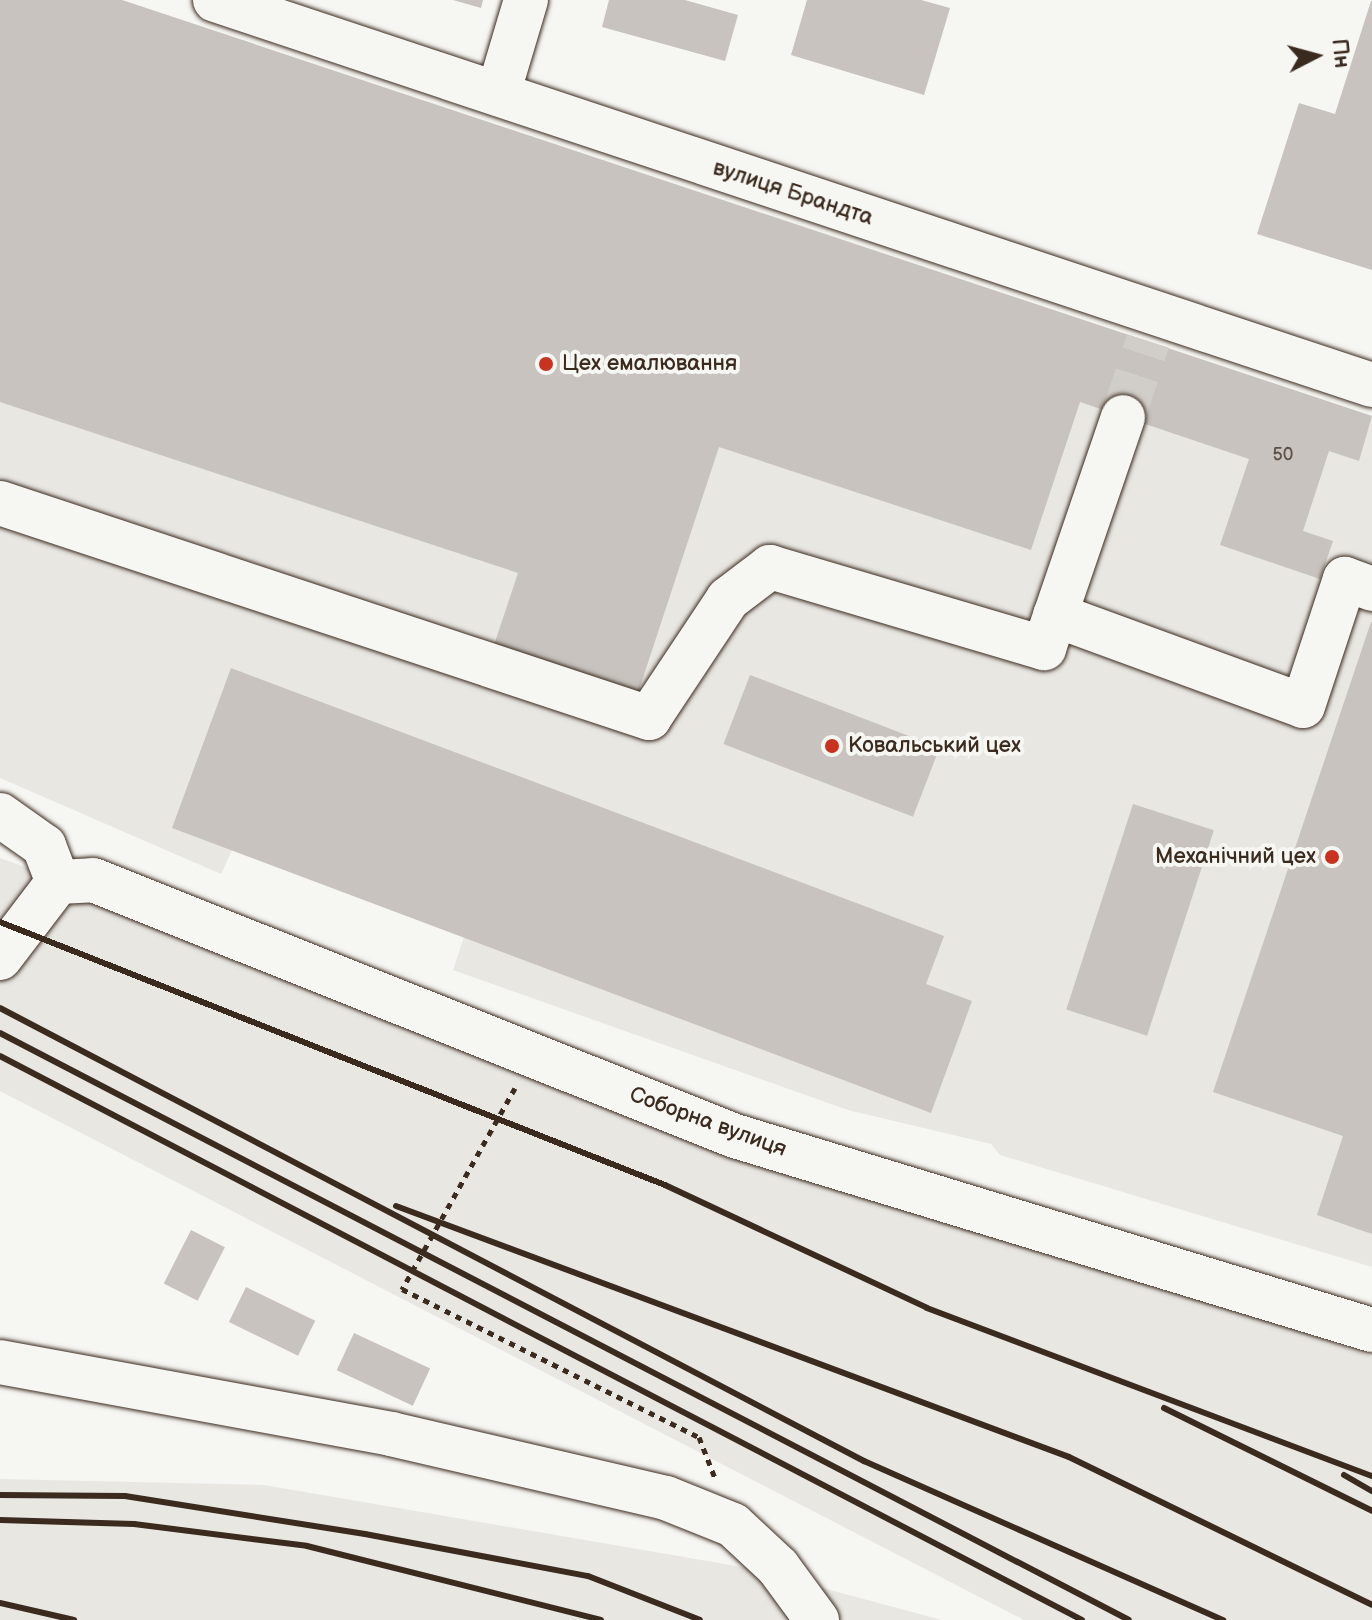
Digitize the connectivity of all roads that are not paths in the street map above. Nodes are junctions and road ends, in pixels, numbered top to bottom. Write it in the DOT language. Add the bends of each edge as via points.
graph roads {
  1 [pos="215,0"];
  2 [pos="526,0"];
  3 [pos="498,94"];
  4 [pos="1372,385"];
  5 [pos="1123,417"];
  6 [pos="0,503"];
  7 [pos="1372,589"];
  8 [pos="1055,615"];
  9 [pos="0,815"];
  10 [pos="58,882"];
  11 [pos="0,958"];
  12 [pos="1372,1330"];
  13 [pos="0,1362"];
  14 [pos="817,1620"];
  1 -- 3 [label="main road, вулиця Брандта"];
  2 -- 3 [label="main road"];
  3 -- 4 [label="main road, вулиця Брандта" via="1153,327"];
  5 -- 8 [label="main road"];
  6 -- 8 [label="main road" via="649,718 728,599 770,567 1044,648"];
  7 -- 8 [label="main road" via="1345,579 1303,706"];
  9 -- 10 [label="main road" via="44,846"];
  10 -- 11 [label="main road"];
  10 -- 12 [label="main road, Соборна вулиця" via="93,880 735,1136"];
  13 -- 14 [label="main road" via="391,1434 666,1498 733,1525 778,1567"];
}
